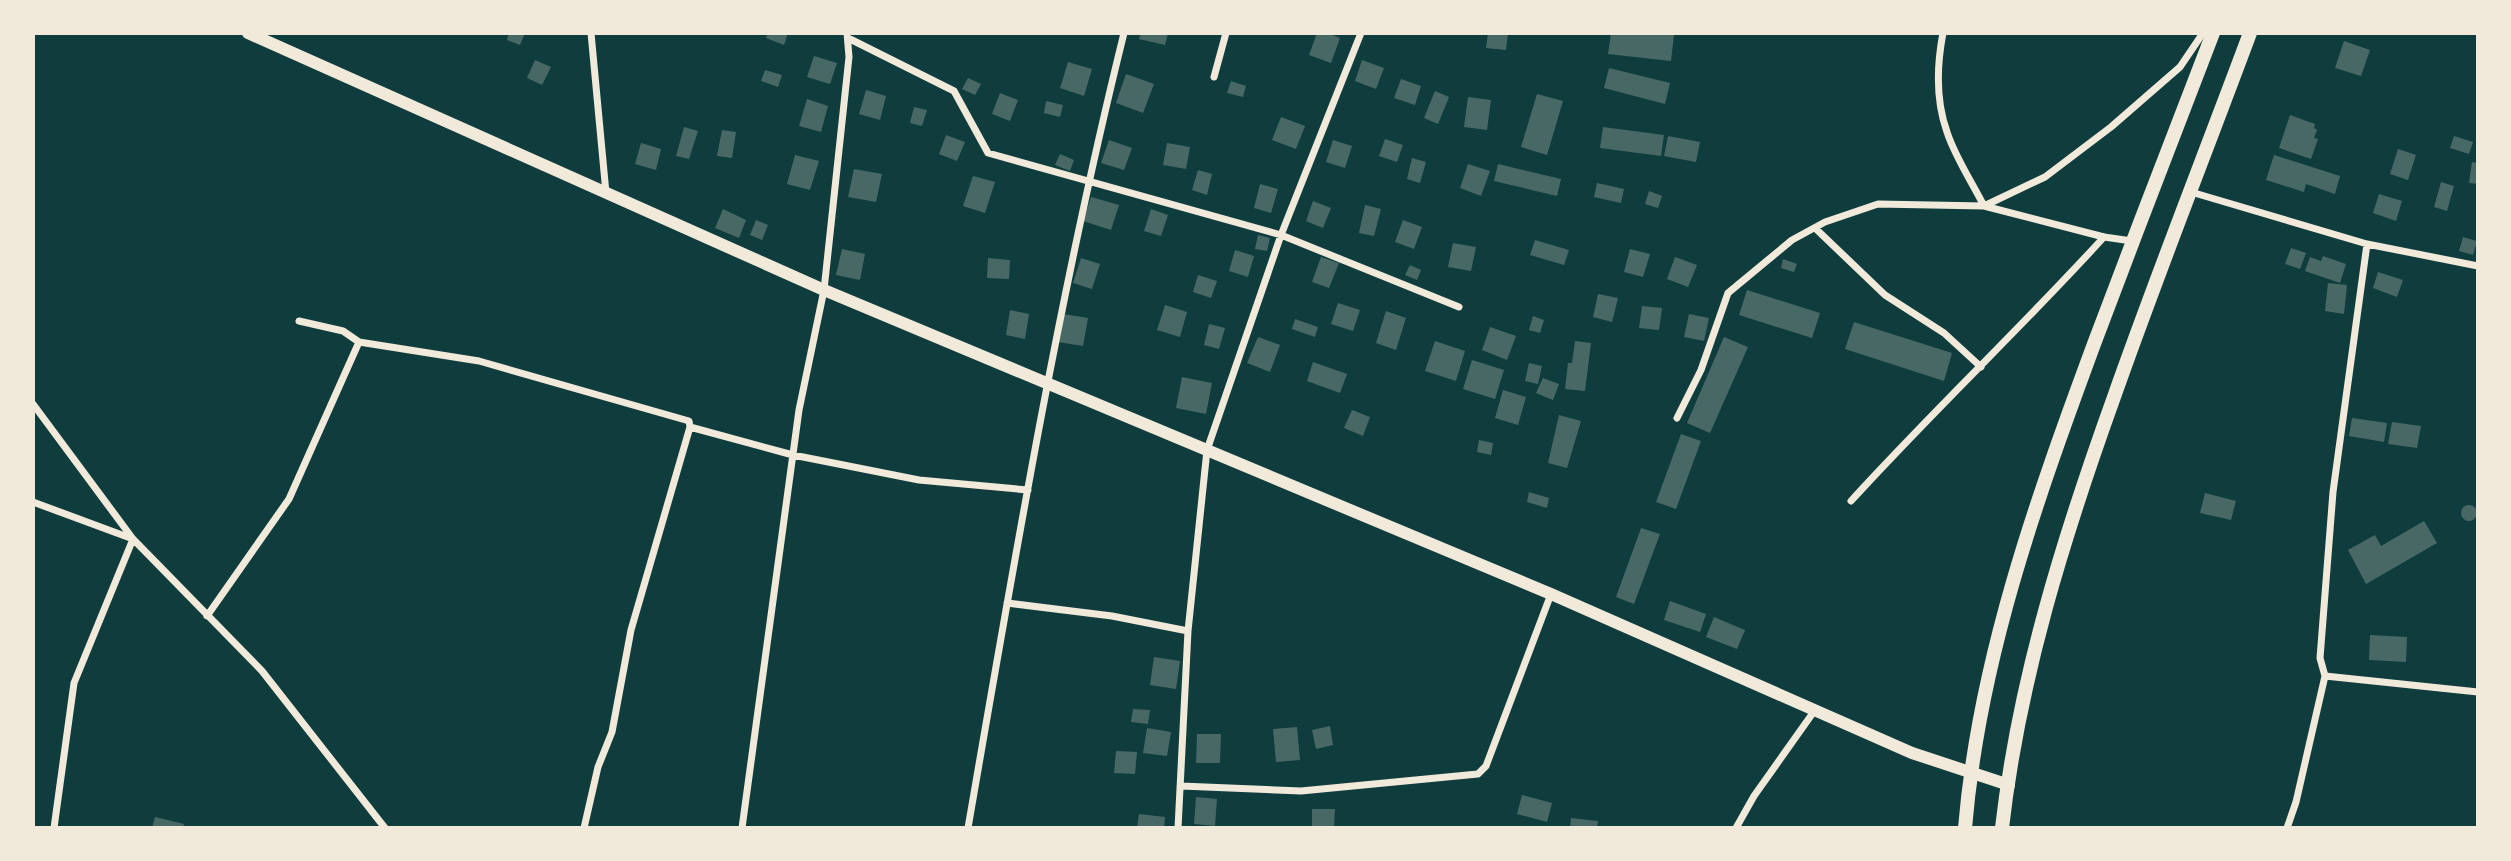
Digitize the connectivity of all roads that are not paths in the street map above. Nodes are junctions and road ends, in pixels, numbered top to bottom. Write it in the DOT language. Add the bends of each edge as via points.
graph roads {
  1 [pos="248,33"];
  2 [pos="591,33"];
  3 [pos="1124,33"];
  4 [pos="1226,33"];
  5 [pos="1361,33"];
  6 [pos="1943,33"];
  7 [pos="2203,33"];
  8 [pos="2213,33"];
  9 [pos="2250,33"];
  10 [pos="848,36"];
  11 [pos="1214,77"];
  12 [pos="1088,180"];
  13 [pos="2190,192"];
  14 [pos="606,193"];
  15 [pos="1983,206"];
  16 [pos="1815,228"];
  17 [pos="1281,235"];
  18 [pos="2104,237"];
  19 [pos="2133,241"];
  20 [pos="2367,244"];
  21 [pos="2478,266"];
  22 [pos="824,290"];
  23 [pos="1459,307"];
  24 [pos="299,321"];
  25 [pos="359,342"];
  26 [pos="1981,367"];
  27 [pos="1047,383"];
  28 [pos="33,404"];
  29 [pos="1677,418"];
  30 [pos="690,427"];
  31 [pos="1207,450"];
  32 [pos="793,455"];
  33 [pos="1028,491"];
  34 [pos="1850,501"];
  35 [pos="33,502"];
  36 [pos="132,540"];
  37 [pos="1551,594"];
  38 [pos="1007,603"];
  39 [pos="207,615"];
  40 [pos="1188,631"];
  41 [pos="2325,676"];
  42 [pos="2478,692"];
  43 [pos="1815,710"];
  44 [pos="1970,774"];
  45 [pos="2009,785"];
  46 [pos="1181,786"];
  47 [pos="54,828"];
  48 [pos="385,828"];
  49 [pos="584,828"];
  50 [pos="742,828"];
  51 [pos="968,828"];
  52 [pos="1178,828"];
  53 [pos="1736,828"];
  54 [pos="1965,828"];
  55 [pos="2002,828"];
  56 [pos="2287,828"];
  1 -- 14 [label="street"];
  2 -- 14 [label="street"];
  3 -- 12 [label="street"];
  4 -- 11 [label="street"];
  5 -- 17 [label="street"];
  6 -- 15 [label="street" via="1939,89 1947,131"];
  7 -- 15 [label="street" via="2180,66 2110,127 2045,177"];
  8 -- 19 [label="main road"];
  9 -- 13 [label="main road"];
  10 -- 12 [label="street" via="954,91 988,153"];
  10 -- 22 [label="street"];
  12 -- 17 [label="street"];
  12 -- 27 [label="street"];
  13 -- 20 [label="street"];
  13 -- 45 [label="main road" via="2057,564"];
  14 -- 22 [label="street"];
  15 -- 16 [label="street" via="1878,204"];
  15 -- 18 [label="street"];
  16 -- 26 [label="street" via="1885,295 1944,333"];
  16 -- 29 [label="street" via="1792,240 1728,293 1701,370"];
  17 -- 23 [label="street"];
  17 -- 31 [label="street"];
  18 -- 19 [label="street"];
  18 -- 26 [label="street"];
  19 -- 44 [label="main road" via="2059,440 2013,583 1984,690"];
  20 -- 21 [label="street"];
  20 -- 41 [label="street" via="2333,492 2320,658"];
  22 -- 27 [label="street"];
  22 -- 32 [label="street"];
  24 -- 25 [label="street" via="343,331"];
  25 -- 30 [label="street" via="479,361 689,421"];
  25 -- 39 [label="street" via="289,499"];
  26 -- 34 [label="street"];
  27 -- 31 [label="street"];
  27 -- 33 [label="street"];
  28 -- 36 [label="street"];
  30 -- 32 [label="street"];
  30 -- 49 [label="street" via="631,630 612,732 598,767"];
  31 -- 37 [label="street"];
  31 -- 40 [label="street"];
  32 -- 33 [label="street" via="919,480"];
  32 -- 50 [label="street"];
  33 -- 38 [label="street"];
  35 -- 36 [label="street"];
  36 -- 39 [label="street"];
  36 -- 47 [label="street" via="74,683"];
  37 -- 43 [label="street"];
  37 -- 46 [label="street" via="1486,766 1478,774 1301,791"];
  38 -- 40 [label="street"];
  38 -- 51 [label="street"];
  39 -- 48 [label="street" via="262,671"];
  40 -- 46 [label="street"];
  41 -- 42 [label="street"];
  41 -- 56 [label="street"];
  43 -- 44 [label="street"];
  43 -- 53 [label="street"];
  44 -- 45 [label="street"];
  44 -- 54 [label="main road"];
  45 -- 55 [label="main road"];
  46 -- 52 [label="street"];
}
